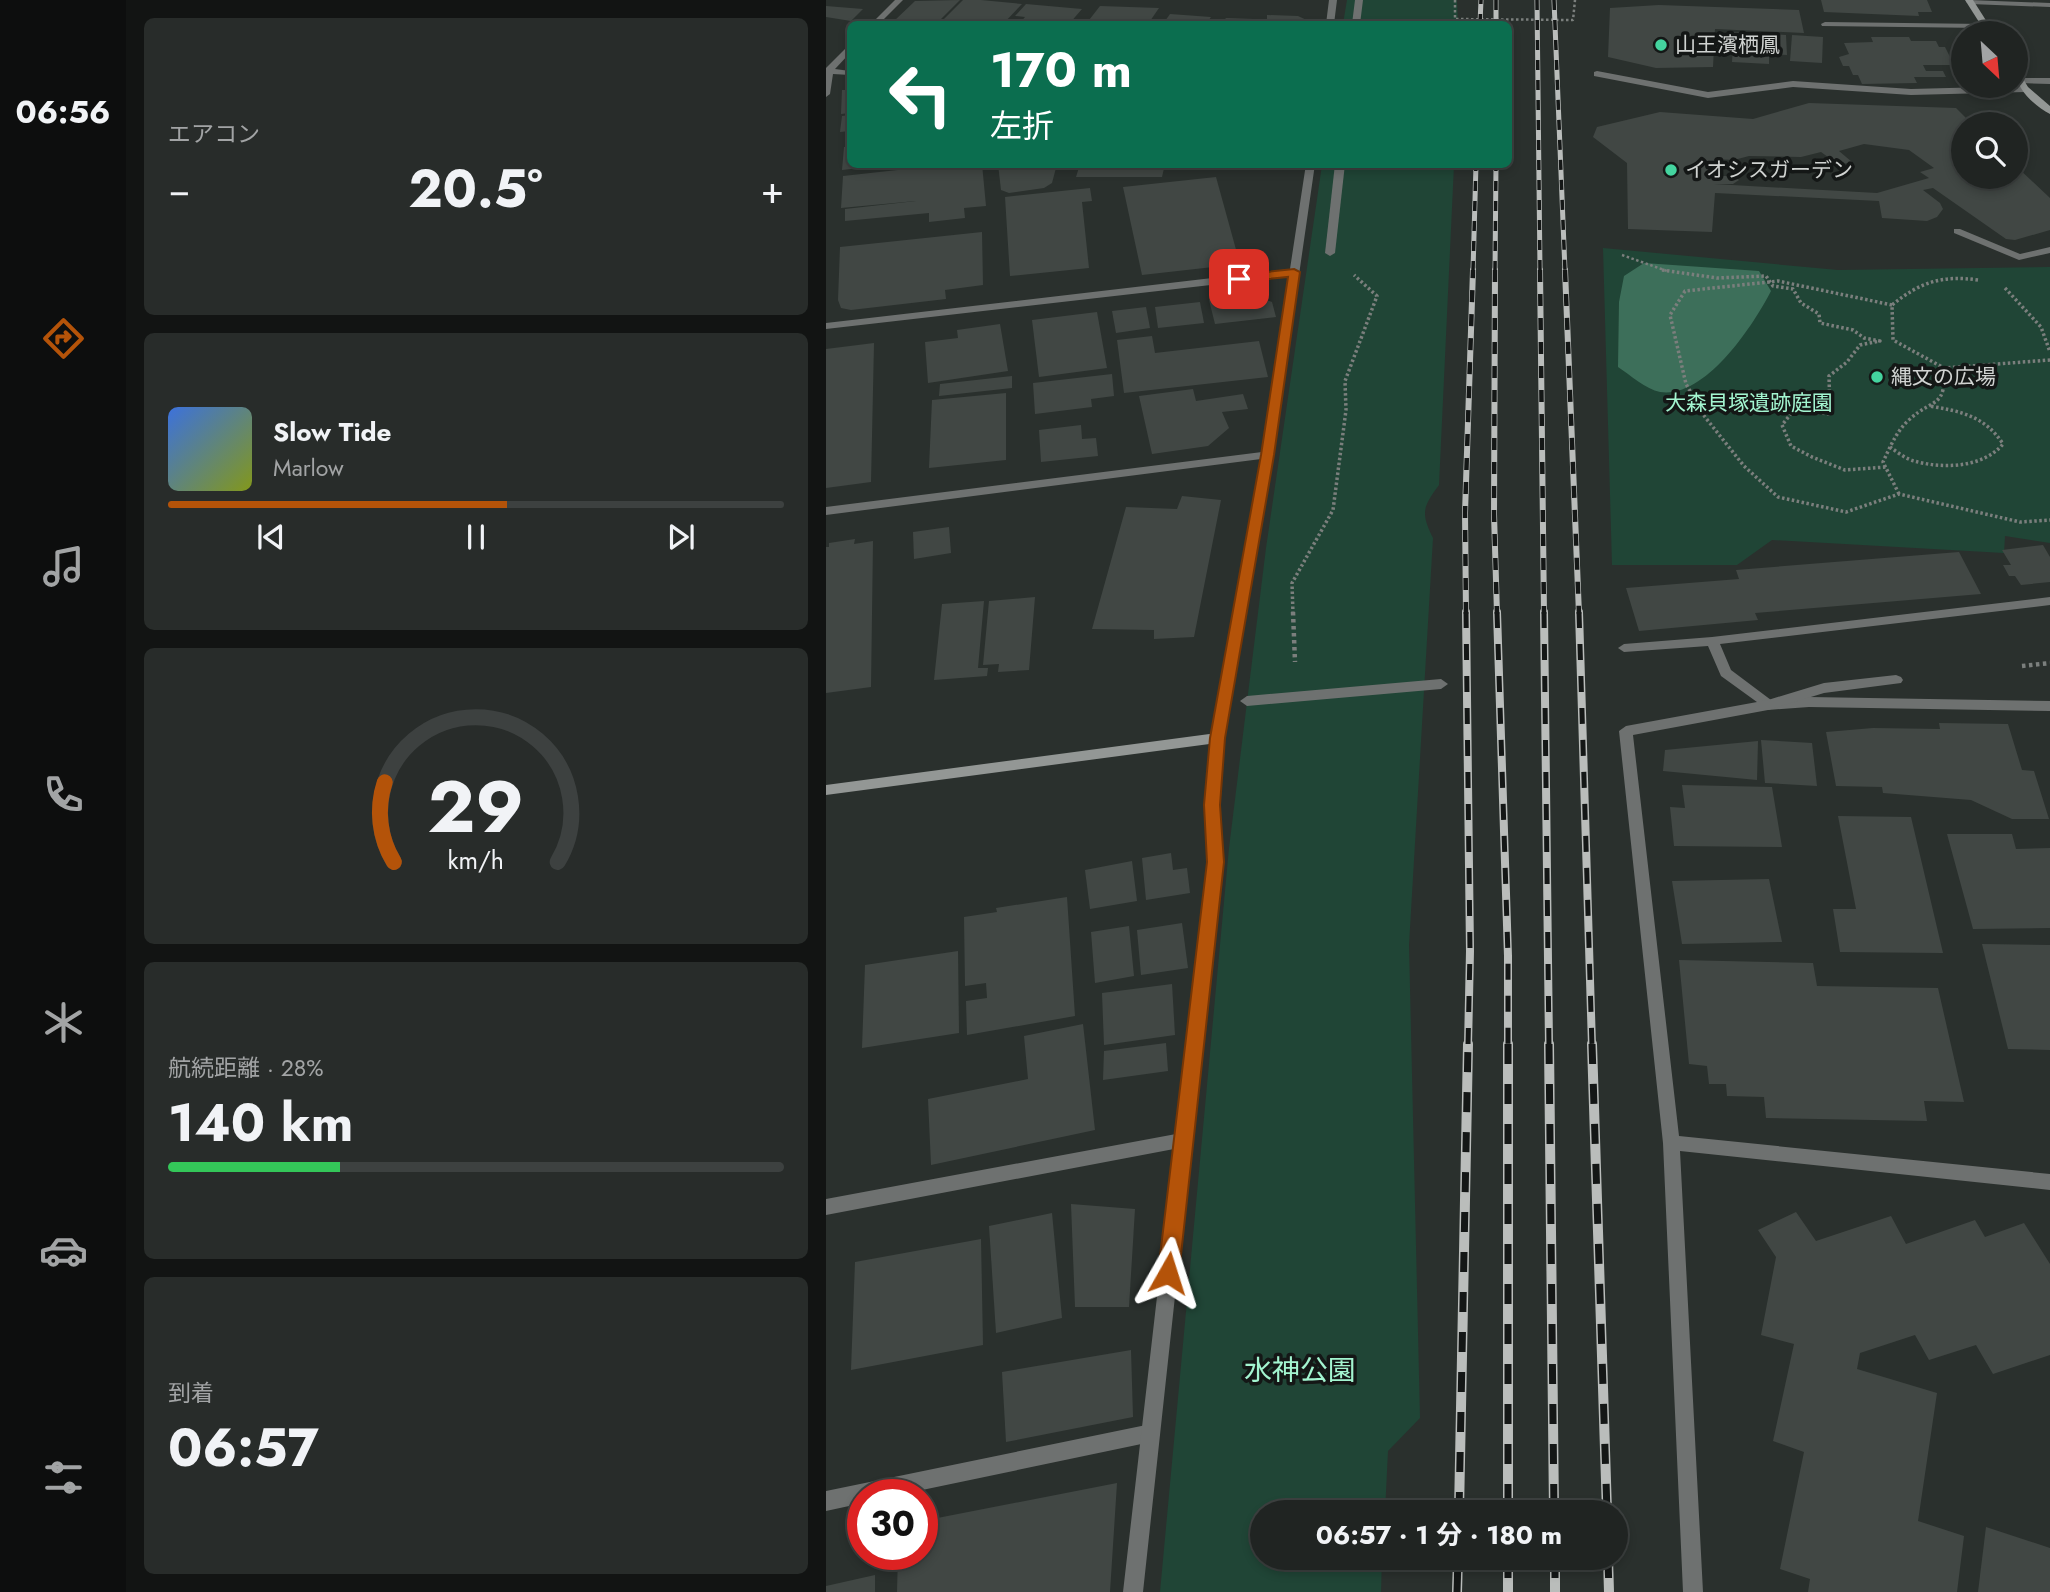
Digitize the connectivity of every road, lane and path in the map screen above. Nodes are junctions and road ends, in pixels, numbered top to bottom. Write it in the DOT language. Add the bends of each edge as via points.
graph roads {
  1 [pos="899,0"];
  2 [pos="1333,0"];
  3 [pos="1359,0"];
  4 [pos="1455,0"];
  5 [pos="1575,0"];
  6 [pos="1969,1"];
  7 [pos="2050,5"];
  8 [pos="878,21"];
  9 [pos="1330,21"];
  10 [pos="1356,21"];
  11 [pos="1982,21"];
  12 [pos="1825,24"];
  13 [pos="1951,28"];
  14 [pos="847,52"];
  15 [pos="828,71"];
  16 [pos="847,73"];
  17 [pos="1597,74"];
  18 [pos="2050,80"];
  19 [pos="2028,81"];
  20 [pos="1951,88"];
  21 [pos="2028,89"];
  22 [pos="826,94"];
  23 [pos="2050,111"];
  24 [pos="1310,168"];
  25 [pos="1340,168"];
  26 [pos="1957,231"];
  27 [pos="2050,250"];
  28 [pos="1330,253"];
  29 [pos="1622,255"];
  30 [pos="1294,272"];
  31 [pos="1989,282"];
  32 [pos="1768,283"];
  33 [pos="2001,284"];
  34 [pos="1892,304"];
  35 [pos="826,326"];
  36 [pos="2050,352"];
  37 [pos="2050,360"];
  38 [pos="1944,368"];
  39 [pos="1929,406"];
  40 [pos="1890,447"];
  41 [pos="1267,455"];
  42 [pos="1886,467"];
  43 [pos="1899,494"];
  44 [pos="826,511"];
  45 [pos="2050,520"];
  46 [pos="2050,601"];
  47 [pos="1712,641"];
  48 [pos="1624,648"];
  49 [pos="1296,668"];
  50 [pos="1896,680"];
  51 [pos="1441,684"];
  52 [pos="1247,701"];
  53 [pos="1768,705"];
  54 [pos="2050,706"];
  55 [pos="1217,738"];
  56 [pos="826,790"];
  57 [pos="1183,1140"];
  58 [pos="1671,1143"];
  59 [pos="2050,1182"];
  60 [pos="826,1207"];
  61 [pos="1151,1433"];
  62 [pos="826,1501"];
  63 [pos="1133,1592"];
  64 [pos="1693,1592"];
  1 -- 8 [label="street"];
  2 -- 9 [label="street"];
  3 -- 10 [label="street"];
  4 -- 5 [label="path" via="1455,19 1573,20"];
  6 -- 7 [label="street"];
  6 -- 11 [label="street"];
  12 -- 13 [label="street"];
  14 -- 15 [label="street"];
  15 -- 16 [label="street"];
  15 -- 22 [label="street"];
  17 -- 20 [label="street" via="1707,95 1793,84 1911,92"];
  18 -- 19 [label="street"];
  21 -- 23 [label="street"];
  24 -- 30 [label="street"];
  25 -- 28 [label="street"];
  26 -- 27 [label="street" via="2019,257"];
  28 -- 49 [label="path" via="1377,296 1345,381 1346,410 1333,510 1292,583"];
  29 -- 32 [label="path" via="1671,273 1717,278 1766,276"];
  30 -- 35 [label="street"];
  30 -- 41 [label="street"];
  31 -- 34 [label="path" via="1955,276 1916,284"];
  32 -- 34 [label="path"];
  32 -- 42 [label="path" via="1778,289 1793,289 1801,303 1819,314 1820,323 1880,341 1860,345 1829,376 1829,414 1794,410 1782,425 1791,446 1846,470"];
  32 -- 43 [label="path" via="1685,291 1670,316 1686,384 1705,417 1744,466 1779,497 1846,512"];
  33 -- 36 [label="path" via="2041,327"];
  34 -- 38 [label="path" via="1893,340"];
  37 -- 38 [label="path"];
  38 -- 39 [label="path" via="1945,387 1937,402"];
  39 -- 40 [label="path" via="1916,411"];
  39 -- 40 [label="path" via="1965,411 1993,426 2003,444 1993,456 1958,466 1913,461"];
  40 -- 42 [label="path" via="1883,462"];
  41 -- 44 [label="street"];
  41 -- 55 [label="street"];
  42 -- 43 [label="path"];
  43 -- 45 [label="path" via="2020,522"];
  46 -- 47 [label="street"];
  47 -- 48 [label="street"];
  47 -- 53 [label="street" via="1726,673"];
  50 -- 53 [label="street" via="1824,688"];
  51 -- 52 [label="street"];
  53 -- 54 [label="street"];
  53 -- 58 [label="street" via="1626,731"];
  55 -- 56 [label="street"];
  55 -- 57 [label="street" via="1212,805 1215,862"];
  57 -- 60 [label="street"];
  57 -- 61 [label="street"];
  58 -- 59 [label="street"];
  58 -- 64 [label="street"];
  61 -- 62 [label="street"];
  61 -- 63 [label="street"];
}
